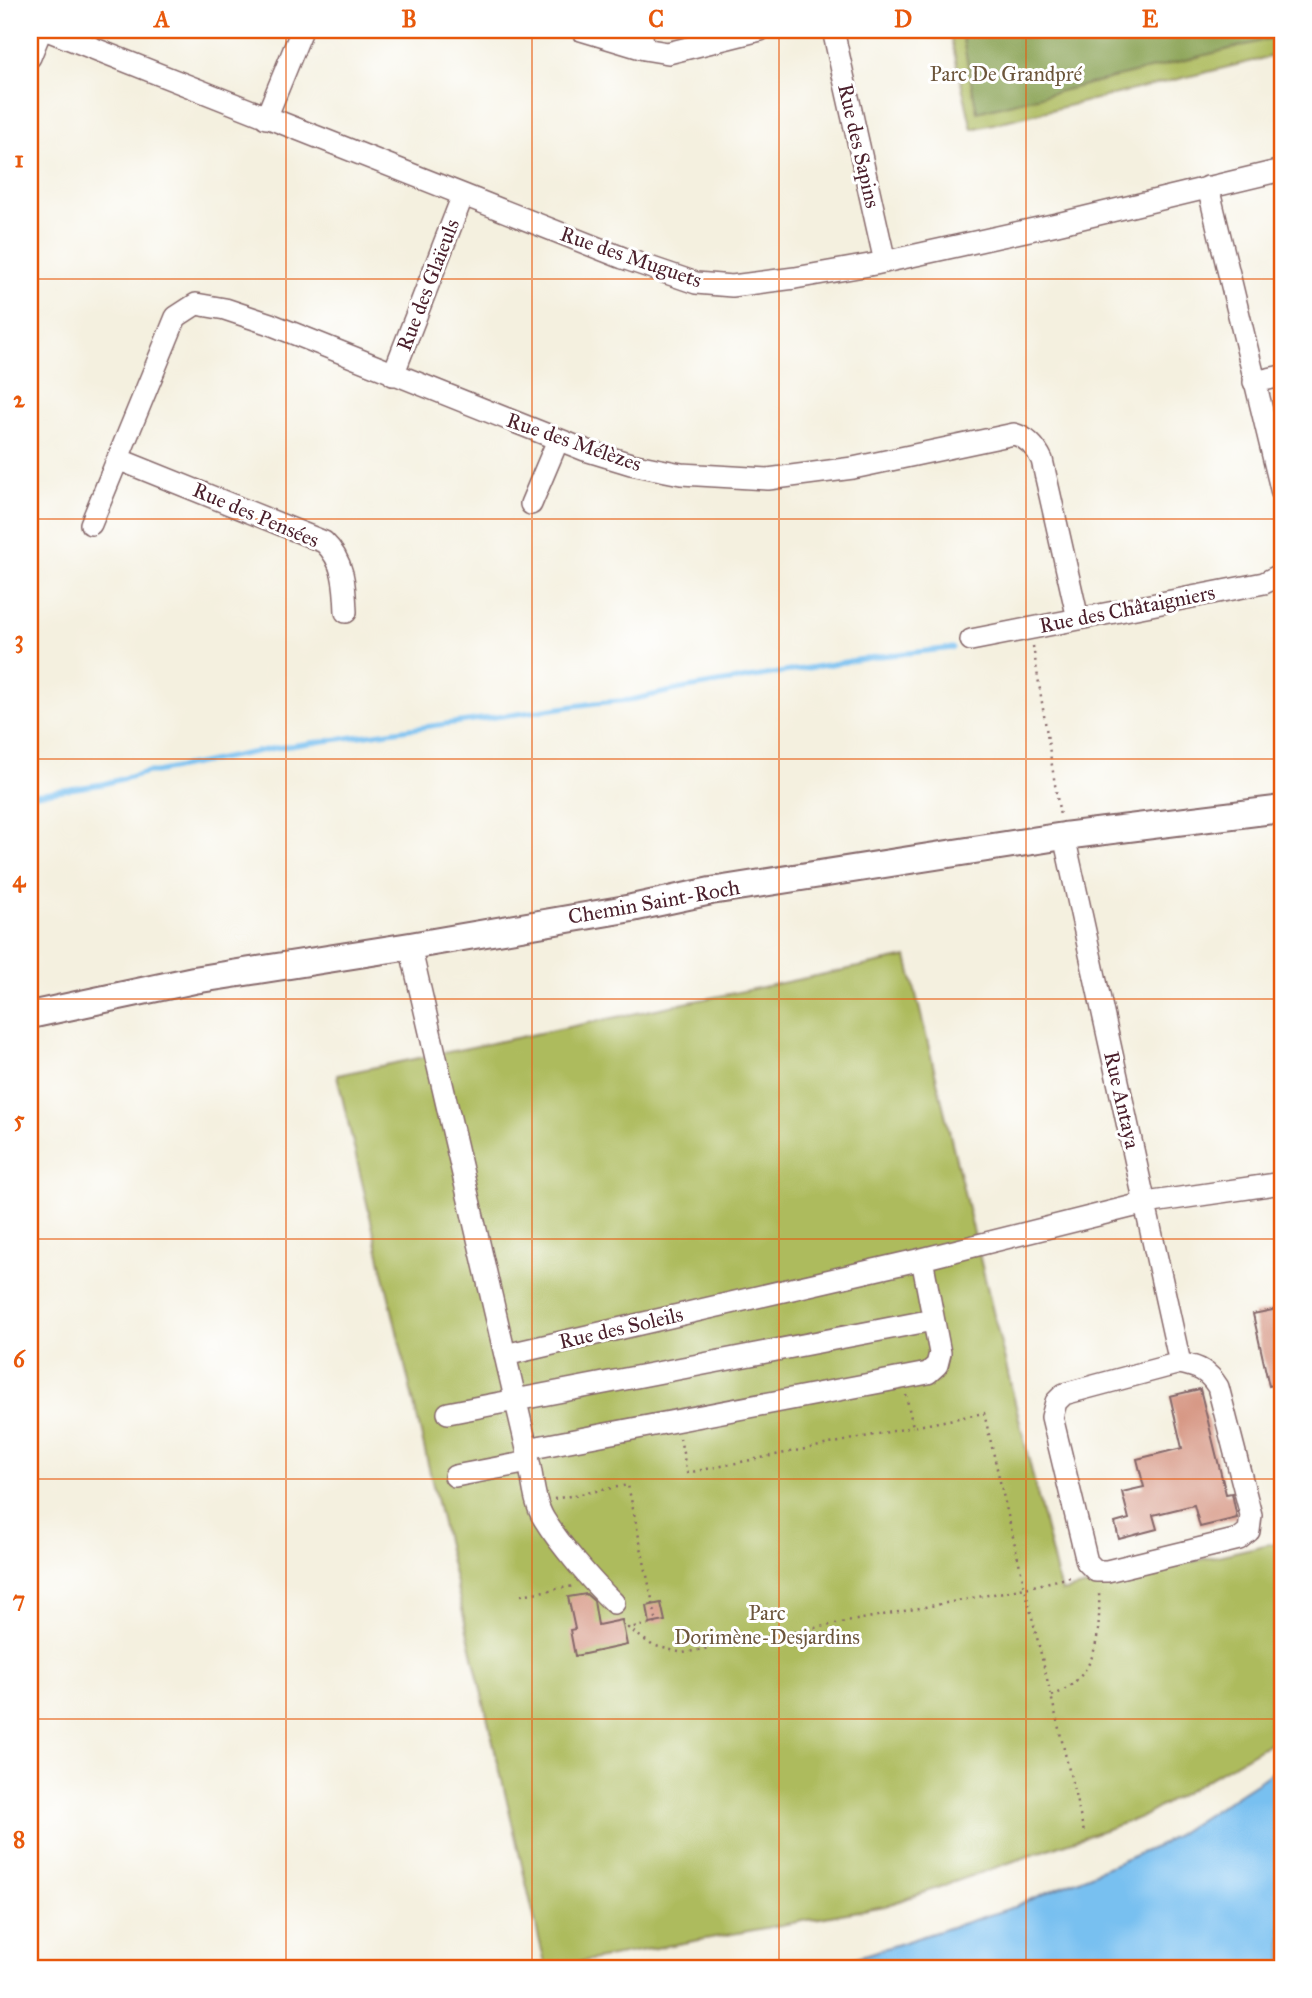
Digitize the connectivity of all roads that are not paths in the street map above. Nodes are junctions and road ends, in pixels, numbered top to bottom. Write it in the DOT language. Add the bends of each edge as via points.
graph roads {
  1 [pos="41,30"];
  2 [pos="47,30"];
  3 [pos="302,30"];
  4 [pos="581,30"];
  5 [pos="761,30"];
  6 [pos="833,30"];
  7 [pos="643,40"];
  8 [pos="30,57"];
  9 [pos="266,118"];
  10 [pos="1282,170"];
  11 [pos="1208,187"];
  12 [pos="463,195"];
  13 [pos="884,262"];
  14 [pos="393,375"];
  15 [pos="1282,376"];
  16 [pos="1254,382"];
  17 [pos="558,440"];
  18 [pos="118,459"];
  19 [pos="1282,493"];
  20 [pos="531,504"];
  21 [pos="91,524"];
  22 [pos="1282,574"];
  23 [pos="346,612"];
  24 [pos="1078,619"];
  25 [pos="971,640"];
  26 [pos="1282,808"];
  27 [pos="1064,836"];
  28 [pos="410,946"];
  29 [pos="30,1015"];
  30 [pos="1282,1183"];
  31 [pos="1146,1203"];
  32 [pos="922,1259"];
  33 [pos="933,1320"];
  34 [pos="505,1355"];
  35 [pos="1180,1363"];
  36 [pos="517,1401"];
  37 [pos="448,1413"];
  38 [pos="528,1455"];
  39 [pos="455,1476"];
  40 [pos="614,1603"];
  1 -- 8 [label="street"];
  2 -- 9 [label="street, Rue des Muguets"];
  3 -- 9 [label="street"];
  4 -- 7 [label="street"];
  5 -- 7 [label="street" via="668,53"];
  6 -- 13 [label="street, Rue des Sapins"];
  9 -- 12 [label="street, Rue des Muguets"];
  10 -- 11 [label="street, Rue des Muguets"];
  11 -- 13 [label="street, Rue des Muguets"];
  11 -- 16 [label="street"];
  12 -- 13 [label="street, Rue des Muguets" via="696,283 732,286"];
  12 -- 14 [label="street, Rue des Glaïeuls"];
  14 -- 17 [label="street, Rue des Mélèzes"];
  14 -- 18 [label="street, Rue des Mélèzes" via="270,324 196,304 176,317"];
  15 -- 16 [label="street"];
  16 -- 19 [label="street"];
  17 -- 20 [label="street"];
  17 -- 24 [label="street, Rue des Mélèzes" via="655,469 768,479 1022,436 1042,460"];
  18 -- 21 [label="street, Rue des Mélèzes"];
  18 -- 23 [label="street, Rue des Pensées" via="324,542 341,565"];
  22 -- 24 [label="street, Rue des Châtaigniers" via="1264,583"];
  24 -- 25 [label="street, Rue des Châtaigniers"];
  26 -- 27 [label="main road, Chemin Saint-Roch"];
  27 -- 28 [label="main road, Chemin Saint-Roch" via="711,891"];
  27 -- 31 [label="street, Rue Antaya"];
  28 -- 29 [label="main road, Chemin Saint-Roch" via="194,980"];
  28 -- 34 [label="street"];
  30 -- 31 [label="street, Rue des Soleils"];
  31 -- 32 [label="street, Rue des Soleils"];
  31 -- 35 [label="street, Rue Antaya"];
  32 -- 33 [label="street"];
  32 -- 34 [label="street, Rue des Soleils"];
  33 -- 36 [label="street"];
  33 -- 38 [label="street" via="940,1353 928,1373"];
  34 -- 36 [label="street"];
  35 -- 35 [label="street" via="1210,1374 1218,1388 1251,1515 1249,1531 1240,1539 1096,1571 1087,1562 1052,1416 1056,1402 1064,1394"];
  36 -- 37 [label="street"];
  36 -- 38 [label="street"];
  38 -- 39 [label="street"];
  38 -- 40 [label="street" via="544,1519"];
}
